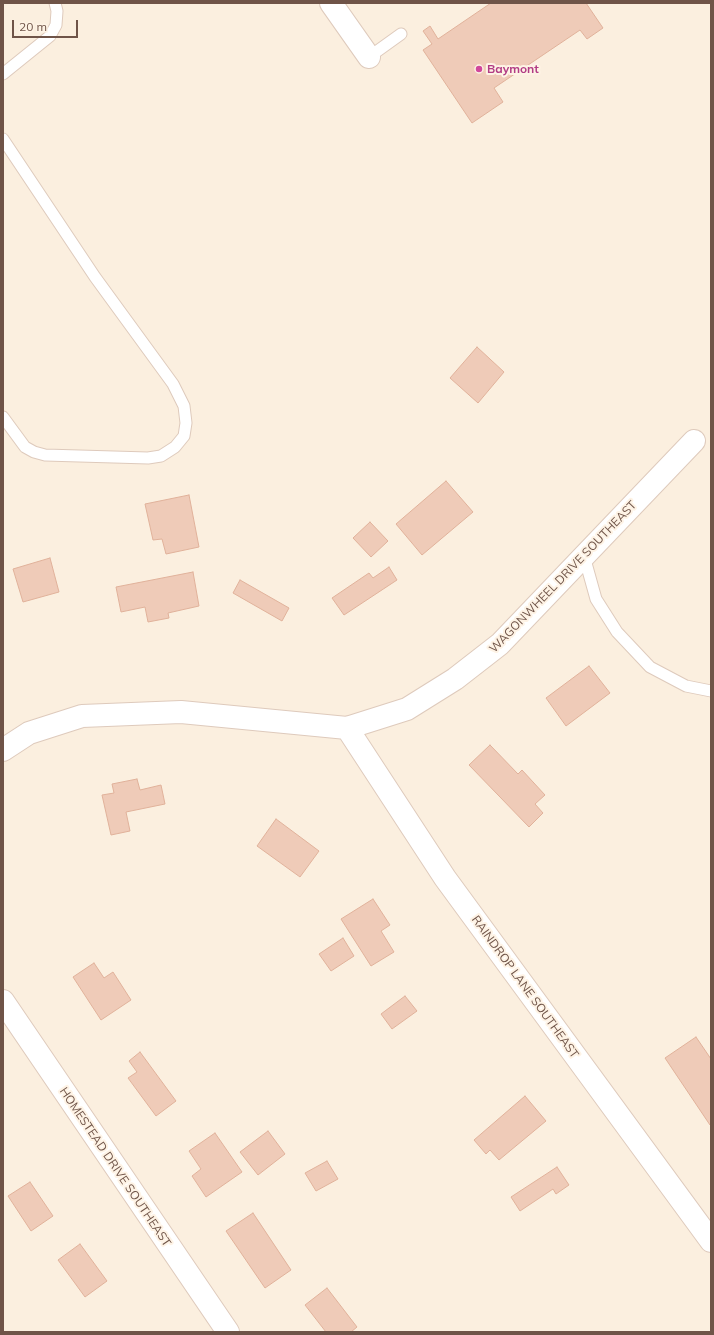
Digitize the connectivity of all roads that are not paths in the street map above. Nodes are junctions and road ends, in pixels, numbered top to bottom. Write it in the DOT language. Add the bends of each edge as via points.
graph roads {
  1 [pos="55,3"];
  2 [pos="331,3"];
  3 [pos="401,34"];
  4 [pos="369,57"];
  5 [pos="3,74"];
  6 [pos="3,139"];
  7 [pos="3,417"];
  8 [pos="694,441"];
  9 [pos="584,556"];
  10 [pos="711,691"];
  11 [pos="347,728"];
  12 [pos="3,750"];
  13 [pos="3,1001"];
  14 [pos="711,1241"];
  15 [pos="228,1332"];
  1 -- 5 [label="lane" via="56,25 50,36"];
  2 -- 4 [label="street"];
  3 -- 4 [label="lane"];
  6 -- 7 [label="lane" via="95,278 173,384 184,406 186,423 184,436 175,447 161,456 53,456 34,452 25,447"];
  8 -- 9 [label="street, WAGONWHEEL DRIVE SOUTHEAST"];
  9 -- 10 [label="lane" via="596,599 617,632 645,662 686,686"];
  9 -- 11 [label="street, WAGONWHEEL DRIVE SOUTHEAST" via="500,644 455,679 407,708"];
  11 -- 12 [label="street, WAGONWHEEL DRIVE SOUTHEAST" via="181,712 82,716 29,733"];
  11 -- 14 [label="street, RAINDROP LANE SOUTHEAST" via="445,878"];
  13 -- 15 [label="street, HOMESTEAD DRIVE SOUTHEAST"];
}
